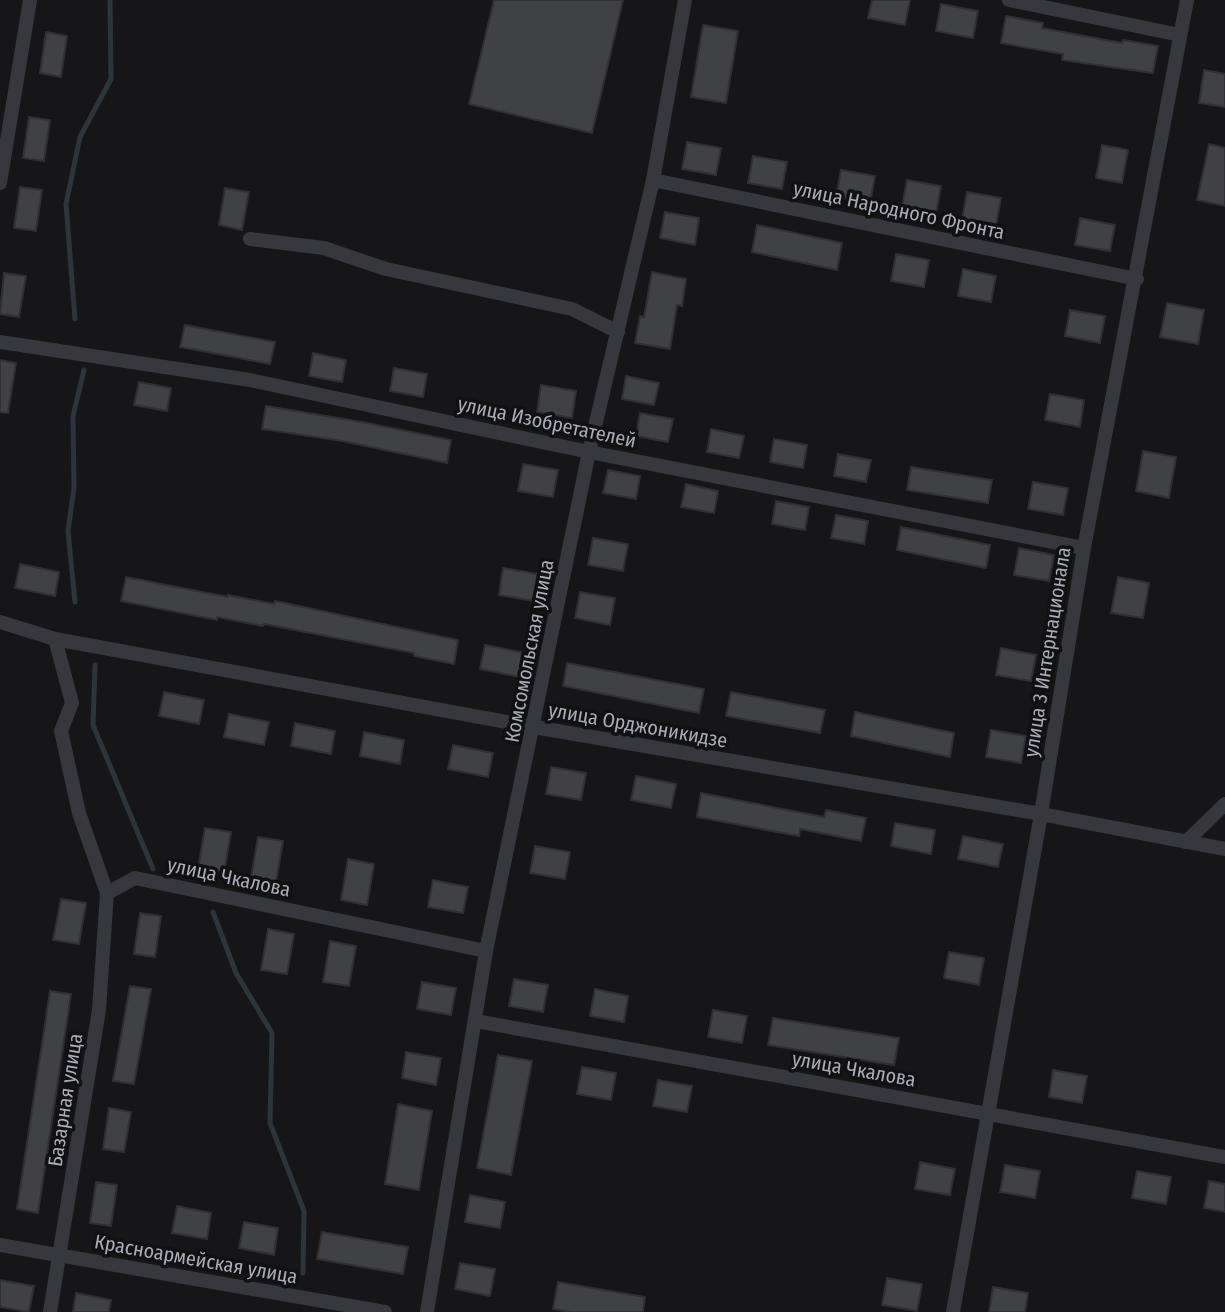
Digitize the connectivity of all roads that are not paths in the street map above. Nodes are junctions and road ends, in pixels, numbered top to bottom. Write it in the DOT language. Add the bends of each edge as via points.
graph roads {
  1 [pos="30,0"];
  2 [pos="685,0"];
  3 [pos="1009,0"];
  4 [pos="1187,0"];
  5 [pos="1180,35"];
  6 [pos="653,180"];
  7 [pos="0,183"];
  8 [pos="250,239"];
  9 [pos="1137,279"];
  10 [pos="618,332"];
  11 [pos="0,342"];
  12 [pos="589,452"];
  13 [pos="1084,548"];
  14 [pos="0,622"];
  15 [pos="55,639"];
  16 [pos="534,727"];
  17 [pos="1225,804"];
  18 [pos="1041,814"];
  19 [pos="1186,842"];
  20 [pos="1225,849"];
  21 [pos="107,893"];
  22 [pos="486,951"];
  23 [pos="476,1021"];
  24 [pos="987,1113"];
  25 [pos="1225,1157"];
  26 [pos="0,1245"];
  27 [pos="60,1256"];
  28 [pos="50,1312"];
  29 [pos="385,1312"];
  30 [pos="427,1312"];
  31 [pos="953,1312"];
  1 -- 7 [label="street"];
  2 -- 6 [label="street, Комсомольская улица"];
  3 -- 5 [label="street"];
  4 -- 5 [label="street, улица 3 Интернационала"];
  5 -- 9 [label="street, улица 3 Интернационала"];
  6 -- 9 [label="street, улица Народного Фронта"];
  6 -- 10 [label="street, Комсомольская улица"];
  8 -- 10 [label="street" via="324,248 386,269 572,309"];
  9 -- 13 [label="street, улица 3 Интернационала"];
  10 -- 12 [label="street, Комсомольская улица"];
  11 -- 12 [label="street, улица Изобретателей" via="250,380"];
  12 -- 13 [label="street, улица Изобретателей"];
  12 -- 16 [label="street, Комсомольская улица"];
  13 -- 18 [label="street, улица 3 Интернационала"];
  14 -- 15 [label="street, улица Орджоникидзе"];
  15 -- 16 [label="street, улица Орджоникидзе"];
  15 -- 21 [label="street" via="72,703 61,731 79,813"];
  16 -- 18 [label="street, улица Орджоникидзе"];
  16 -- 22 [label="street, Комсомольская улица"];
  17 -- 19 [label="street"];
  18 -- 19 [label="street, улица Орджоникидзе"];
  18 -- 24 [label="street, улица 3 Интернационала"];
  19 -- 20 [label="street, улица Орджоникидзе"];
  21 -- 22 [label="street, улица Чкалова" via="135,878"];
  21 -- 27 [label="street, Базарная улица" via="99,1010"];
  22 -- 23 [label="street, Комсомольская улица"];
  23 -- 24 [label="street, улица Чкалова"];
  23 -- 30 [label="street, Комсомольская улица"];
  24 -- 25 [label="street, улица Чкалова"];
  24 -- 31 [label="street, улица 3 Интернационала"];
  26 -- 27 [label="street, Красноармейская улица"];
  27 -- 28 [label="street, Базарная улица"];
  27 -- 29 [label="street, Красноармейская улица"];
}
